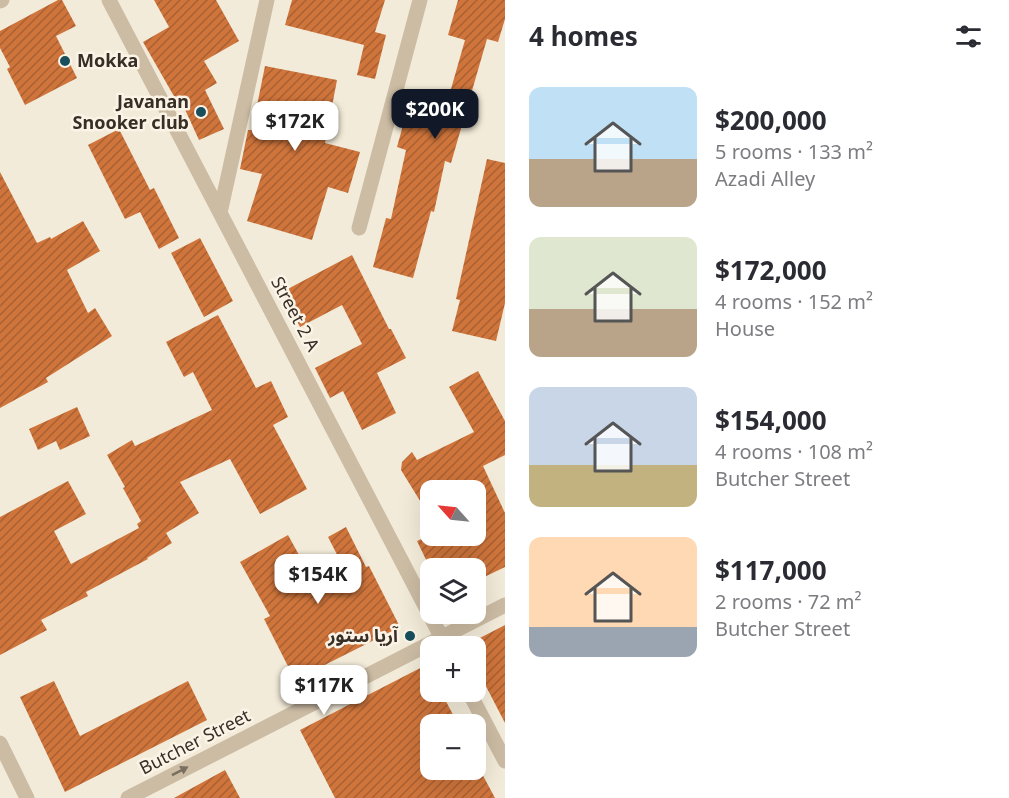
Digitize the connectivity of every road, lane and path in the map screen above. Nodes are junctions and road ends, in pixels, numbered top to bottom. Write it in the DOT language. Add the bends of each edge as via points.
graph roads {
  1 [pos="109,0"];
  2 [pos="267,0"];
  3 [pos="420,0"];
  4 [pos="220,213"];
  5 [pos="359,228"];
  6 [pos="505,605"];
  7 [pos="440,636"];
  8 [pos="453,636"];
  9 [pos="420,653"];
  10 [pos="474,702"];
  11 [pos="0,743"];
  12 [pos="505,761"];
  13 [pos="27,798"];
  14 [pos="128,798"];
  1 -- 4 [label="street, Street 2 A"];
  2 -- 4 [label="street"];
  3 -- 5 [label="street"];
  4 -- 7 [label="street, Street 2 A"];
  6 -- 8 [label="street, Butcher Street"];
  14 -- 9 [label="street, Butcher Street, one-way"];
  10 -- 12 [label="street"];
  11 -- 13 [label="street"];
}
